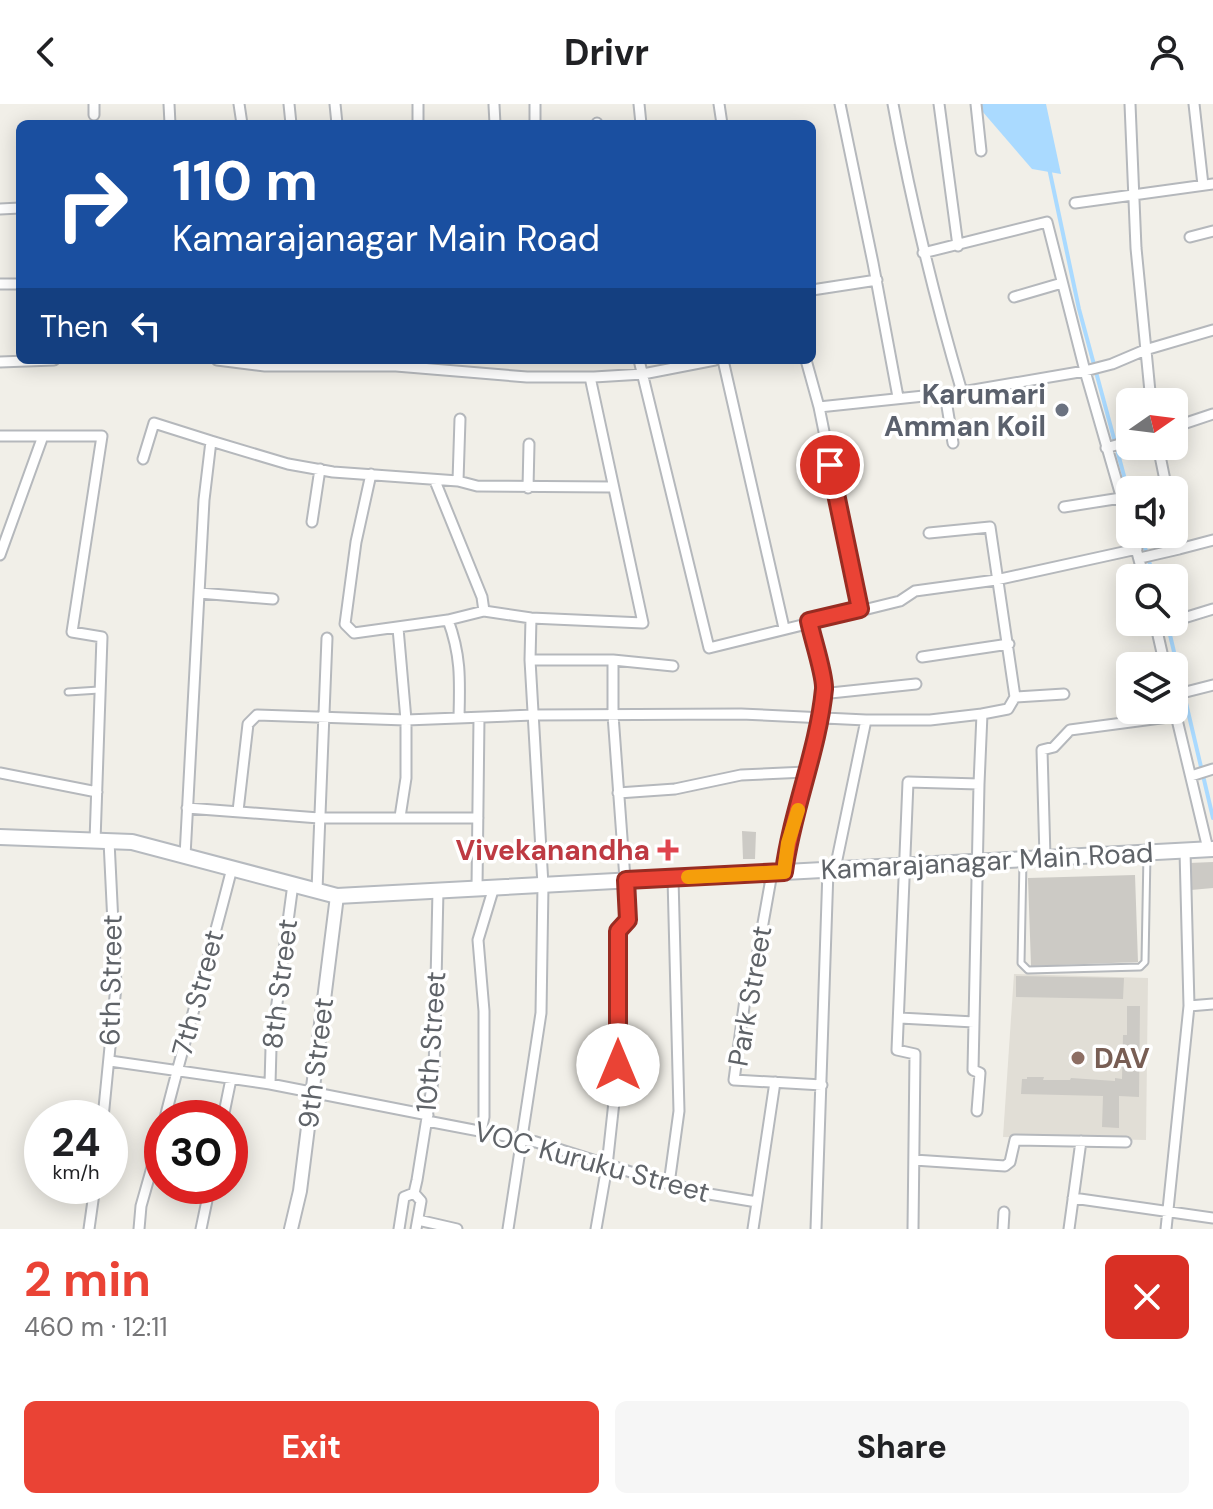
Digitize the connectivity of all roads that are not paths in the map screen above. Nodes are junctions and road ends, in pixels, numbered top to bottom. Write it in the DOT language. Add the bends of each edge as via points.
graph roads {
  1 [pos="840,104"];
  2 [pos="893,104"];
  3 [pos="939,104"];
  4 [pos="976,104"];
  5 [pos="1130,104"];
  6 [pos="1194,104"];
  7 [pos="981,151"];
  8 [pos="1208,184"];
  9 [pos="1135,195"];
  10 [pos="1075,203"];
  11 [pos="1213,231"];
  12 [pos="1190,237"];
  13 [pos="958,246"];
  14 [pos="923,253"];
  15 [pos="877,280"];
  16 [pos="1062,283"];
  17 [pos="816,289"];
  18 [pos="1014,297"];
  19 [pos="1213,330"];
  20 [pos="1145,350"];
  21 [pos="249,364"];
  22 [pos="640,364"];
  23 [pos="694,364"];
  24 [pos="724,364"];
  25 [pos="807,364"];
  26 [pos="1088,370"];
  27 [pos="643,374"];
  28 [pos="590,377"];
  29 [pos="1149,388"];
  30 [pos="962,392"];
  31 [pos="945,394"];
  32 [pos="898,397"];
  33 [pos="819,407"];
  34 [pos="1213,414"];
  35 [pos="460,419"];
  36 [pos="1188,422"];
  37 [pos="0,436"];
  38 [pos="43,436"];
  39 [pos="211,441"];
  40 [pos="953,443"];
  41 [pos="529,444"];
  42 [pos="1116,445"];
  43 [pos="1109,447"];
  44 [pos="143,459"];
  45 [pos="320,469"];
  46 [pos="371,474"];
  47 [pos="1116,477"];
  48 [pos="435,481"];
  49 [pos="458,481"];
  50 [pos="612,487"];
  51 [pos="528,488"];
  52 [pos="1116,499"];
  53 [pos="1064,507"];
  54 [pos="312,522"];
  55 [pos="929,533"];
  56 [pos="3,538"];
  57 [pos="1213,540"];
  58 [pos="1136,548"];
  59 [pos="1179,549"];
  60 [pos="1138,554"];
  61 [pos="0,555"];
  62 [pos="1140,564"];
  63 [pos="996,580"];
  64 [pos="199,593"];
  65 [pos="273,599"];
  66 [pos="860,609"];
  67 [pos="1213,609"];
  68 [pos="484,611"];
  69 [pos="1188,616"];
  70 [pos="531,618"];
  71 [pos="448,620"];
  72 [pos="809,621"];
  73 [pos="398,628"];
  74 [pos="784,628"];
  75 [pos="327,638"];
  76 [pos="1009,644"];
  77 [pos="922,657"];
  78 [pos="530,660"];
  79 [pos="613,660"];
  80 [pos="673,666"];
  81 [pos="916,684"];
  82 [pos="1213,685"];
  83 [pos="100,690"];
  84 [pos="1188,691"];
  85 [pos="68,692"];
  86 [pos="821,694"];
  87 [pos="1064,694"];
  88 [pos="1015,697"];
  89 [pos="982,714"];
  90 [pos="533,715"];
  91 [pos="613,715"];
  92 [pos="459,717"];
  93 [pos="479,718"];
  94 [pos="324,719"];
  95 [pos="818,719"];
  96 [pos="406,720"];
  97 [pos="866,720"];
  98 [pos="1116,722"];
  99 [pos="1178,724"];
  100 [pos="1210,770"];
  101 [pos="806,772"];
  102 [pos="0,773"];
  103 [pos="1191,776"];
  104 [pos="979,784"];
  105 [pos="97,792"];
  106 [pos="618,793"];
  107 [pos="187,808"];
  108 [pos="238,811"];
  109 [pos="400,817"];
  110 [pos="319,818"];
  111 [pos="478,818"];
  112 [pos="0,837"];
  113 [pos="102,841"];
  114 [pos="1211,849"];
  115 [pos="1185,851"];
  116 [pos="1147,852"];
  117 [pos="185,856"];
  118 [pos="1045,857"];
  119 [pos="1023,858"];
  120 [pos="977,862"];
  121 [pos="903,866"];
  122 [pos="232,868"];
  123 [pos="832,869"];
  124 [pos="778,872"];
  125 [pos="673,878"];
  126 [pos="626,880"];
  127 [pos="293,884"];
  128 [pos="543,885"];
  129 [pos="494,887"];
  130 [pos="477,888"];
  131 [pos="317,890"];
  132 [pos="438,890"];
  133 [pos="337,896"];
  134 [pos="1213,1004"];
  135 [pos="1189,1006"];
  136 [pos="900,1018"];
  137 [pos="974,1022"];
  138 [pos="110,1061"];
  139 [pos="177,1071"];
  140 [pos="231,1079"];
  141 [pos="775,1082"];
  142 [pos="270,1084"];
  143 [pos="822,1085"];
  144 [pos="312,1093"];
  145 [pos="105,1100"];
  146 [pos="170,1100"];
  147 [pos="227,1100"];
  148 [pos="977,1111"];
  149 [pos="427,1118"];
  150 [pos="481,1131"];
  151 [pos="523,1139"];
  152 [pos="1081,1141"];
  153 [pos="1126,1142"];
  154 [pos="914,1160"];
  155 [pos="607,1166"];
  156 [pos="669,1184"];
  157 [pos="414,1193"];
  158 [pos="144,1195"];
  159 [pos="1073,1198"];
  160 [pos="757,1202"];
  161 [pos="92,1204"];
  162 [pos="206,1204"];
  163 [pos="1167,1211"];
  164 [pos="1004,1212"];
  165 [pos="1213,1218"];
  166 [pos="417,1225"];
  167 [pos="89,1229"];
  168 [pos="139,1229"];
  169 [pos="201,1229"];
  170 [pos="291,1229"];
  171 [pos="399,1229"];
  172 [pos="457,1229"];
  173 [pos="508,1229"];
  174 [pos="596,1229"];
  175 [pos="753,1229"];
  176 [pos="816,1229"];
  177 [pos="913,1229"];
  178 [pos="1003,1229"];
  179 [pos="1069,1229"];
  180 [pos="1166,1229"];
  1 -- 15 [label="street"];
  2 -- 14 [label="street"];
  3 -- 13 [label="street"];
  4 -- 7 [label="street"];
  5 -- 9 [label="street"];
  6 -- 8 [label="street"];
  8 -- 9 [label="street"];
  9 -- 10 [label="street"];
  9 -- 20 [label="street"];
  11 -- 12 [label="street"];
  13 -- 14 [label="street"];
  13 -- 16 [label="street" via="1047,222"];
  14 -- 30 [label="street"];
  15 -- 17 [label="street"];
  15 -- 32 [label="street"];
  16 -- 18 [label="street"];
  16 -- 26 [label="street"];
  19 -- 20 [label="street"];
  20 -- 26 [label="street"];
  20 -- 29 [label="street"];
  21 -- 28 [label="street"];
  22 -- 27 [label="street"];
  23 -- 27 [label="street"];
  24 -- 74 [label="street"];
  25 -- 33 [label="street"];
  26 -- 30 [label="street"];
  26 -- 43 [label="street"];
  27 -- 28 [label="street"];
  27 -- 74 [label="street" via="709,648"];
  28 -- 50 [label="street"];
  30 -- 31 [label="street"];
  31 -- 32 [label="street"];
  31 -- 40 [label="street"];
  32 -- 33 [label="street"];
  33 -- 66 [label="street"];
  34 -- 36 [label="street"];
  35 -- 49 [label="street"];
  37 -- 38 [label="street"];
  38 -- 56 [label="street"];
  38 -- 83 [label="street, 6th Street" via="102,436 72,632 102,637"];
  39 -- 44 [label="street" via="154,423"];
  39 -- 45 [label="street"];
  39 -- 64 [label="street"];
  41 -- 51 [label="street"];
  42 -- 43 [label="street"];
  43 -- 47 [label="street"];
  45 -- 46 [label="street"];
  45 -- 54 [label="street"];
  46 -- 48 [label="street"];
  46 -- 73 [label="street" via="345,624 354,633"];
  48 -- 49 [label="street"];
  48 -- 68 [label="street"];
  49 -- 51 [label="street"];
  50 -- 51 [label="street"];
  50 -- 70 [label="street" via="643,623"];
  52 -- 53 [label="street"];
  55 -- 63 [label="street" via="990,527"];
  56 -- 61 [label="street"];
  57 -- 59 [label="street"];
  58 -- 60 [label="street"];
  59 -- 60 [label="street"];
  60 -- 62 [label="street"];
  60 -- 63 [label="street"];
  63 -- 66 [label="street" via="915,591 900,601"];
  63 -- 76 [label="street"];
  64 -- 65 [label="street"];
  64 -- 107 [label="street"];
  66 -- 72 [label="street"];
  67 -- 69 [label="street"];
  68 -- 70 [label="street"];
  68 -- 71 [label="street"];
  70 -- 78 [label="street"];
  71 -- 73 [label="street"];
  71 -- 92 [label="street" via="458,647"];
  72 -- 74 [label="street"];
  72 -- 86 [label="street"];
  73 -- 96 [label="street"];
  75 -- 94 [label="street"];
  76 -- 77 [label="street"];
  76 -- 88 [label="street"];
  78 -- 79 [label="street"];
  78 -- 90 [label="street"];
  79 -- 80 [label="street"];
  79 -- 91 [label="street"];
  81 -- 86 [label="street"];
  82 -- 84 [label="street"];
  83 -- 85 [label="lane"];
  83 -- 105 [label="street, 6th Street"];
  86 -- 95 [label="street"];
  87 -- 88 [label="street"];
  88 -- 89 [label="street" via="1008,709"];
  89 -- 97 [label="street"];
  89 -- 104 [label="street"];
  90 -- 91 [label="street"];
  90 -- 93 [label="street"];
  90 -- 128 [label="street"];
  91 -- 95 [label="street"];
  91 -- 106 [label="street"];
  92 -- 93 [label="street"];
  92 -- 96 [label="street"];
  93 -- 111 [label="street"];
  94 -- 96 [label="street"];
  94 -- 108 [label="street" via="257,715 249,720"];
  94 -- 110 [label="street"];
  95 -- 97 [label="street"];
  95 -- 101 [label="street"];
  96 -- 109 [label="street"];
  97 -- 123 [label="street"];
  98 -- 118 [label="street" via="1070,730 1054,747 1042,750"];
  99 -- 103 [label="street"];
  100 -- 103 [label="street"];
  101 -- 106 [label="street" via="741,775 675,789"];
  101 -- 124 [label="street"];
  102 -- 105 [label="street"];
  103 -- 114 [label="street"];
  104 -- 120 [label="street"];
  104 -- 121 [label="street" via="908,782"];
  105 -- 113 [label="street, 6th Street"];
  106 -- 126 [label="street"];
  107 -- 108 [label="street"];
  107 -- 117 [label="street"];
  108 -- 110 [label="street"];
  109 -- 110 [label="street"];
  109 -- 111 [label="street"];
  110 -- 131 [label="street"];
  111 -- 130 [label="street"];
  112 -- 113 [label="main road, Kamarajanagar Main Road"];
  113 -- 117 [label="main road, Kamarajanagar Main Road" via="132,842"];
  113 -- 138 [label="street, 6th Street" via="116,986"];
  114 -- 115 [label="main road, Kamarajanagar Main Road"];
  115 -- 116 [label="main road, Kamarajanagar Main Road"];
  115 -- 135 [label="street"];
  116 -- 118 [label="main road, Kamarajanagar Main Road"];
  116 -- 119 [label="lane" via="1145,962 1140,967 1024,968"];
  117 -- 122 [label="main road, Kamarajanagar Main Road"];
  118 -- 119 [label="main road, Kamarajanagar Main Road"];
  119 -- 120 [label="main road, Kamarajanagar Main Road"];
  120 -- 121 [label="main road, Kamarajanagar Main Road"];
  120 -- 137 [label="street"];
  121 -- 123 [label="main road, Kamarajanagar Main Road"];
  121 -- 136 [label="street"];
  122 -- 127 [label="main road, Kamarajanagar Main Road"];
  122 -- 139 [label="street, 7th Street"];
  123 -- 124 [label="main road, Kamarajanagar Main Road"];
  123 -- 143 [label="street" via="823,962"];
  124 -- 125 [label="main road, Kamarajanagar Main Road"];
  124 -- 141 [label="street, Park Street" via="746,992 734,1080"];
  125 -- 126 [label="main road, Kamarajanagar Main Road"];
  125 -- 156 [label="street" via="679,1111"];
  126 -- 128 [label="main road, Kamarajanagar Main Road"];
  126 -- 155 [label="street" via="628,920 618,931 618,1065"];
  127 -- 131 [label="main road, Kamarajanagar Main Road"];
  127 -- 142 [label="street, 8th Street"];
  128 -- 129 [label="main road, Kamarajanagar Main Road"];
  128 -- 151 [label="street" via="541,1013"];
  129 -- 130 [label="main road, Kamarajanagar Main Road"];
  129 -- 150 [label="street" via="478,940 484,1011"];
  130 -- 132 [label="main road, Kamarajanagar Main Road"];
  131 -- 133 [label="main road, Kamarajanagar Main Road"];
  132 -- 133 [label="main road, Kamarajanagar Main Road"];
  132 -- 149 [label="street, 10th Street" via="434,1074"];
  133 -- 144 [label="street, 9th Street"];
  134 -- 135 [label="street"];
  135 -- 163 [label="street"];
  136 -- 137 [label="street"];
  136 -- 154 [label="street" via="897,1050 915,1054"];
  137 -- 148 [label="street" via="973,1070 980,1073"];
  138 -- 139 [label="street, VOC Kuruku Street"];
  138 -- 145 [label="street, 6th Street"];
  139 -- 140 [label="street, VOC Kuruku Street"];
  139 -- 146 [label="street, 7th Street"];
  140 -- 142 [label="street, VOC Kuruku Street"];
  140 -- 147 [label="street, 8th Street"];
  141 -- 143 [label="street, Park Street"];
  141 -- 160 [label="street"];
  142 -- 144 [label="street, VOC Kuruku Street"];
  143 -- 176 [label="street"];
  144 -- 149 [label="street, VOC Kuruku Street"];
  144 -- 170 [label="street, 9th Street"];
  149 -- 150 [label="street, VOC Kuruku Street"];
  149 -- 157 [label="street, 10th Street"];
  150 -- 151 [label="street, VOC Kuruku Street"];
  151 -- 155 [label="street, VOC Kuruku Street"];
  151 -- 173 [label="street"];
  152 -- 153 [label="street"];
  152 -- 154 [label="street" via="1015,1140 1005,1166"];
  152 -- 159 [label="street"];
  154 -- 177 [label="street"];
  155 -- 156 [label="street, VOC Kuruku Street"];
  155 -- 174 [label="street"];
  156 -- 160 [label="street, VOC Kuruku Street"];
  157 -- 166 [label="street, 10th Street" via="421,1201"];
  157 -- 171 [label="street, 10th Street" via="404,1197"];
  158 -- 168 [label="street"];
  159 -- 163 [label="street"];
  159 -- 179 [label="street"];
  160 -- 175 [label="street"];
  161 -- 167 [label="street"];
  162 -- 169 [label="street"];
  163 -- 165 [label="street"];
  163 -- 180 [label="street"];
  164 -- 178 [label="street"];
  166 -- 172 [label="street"];
}
